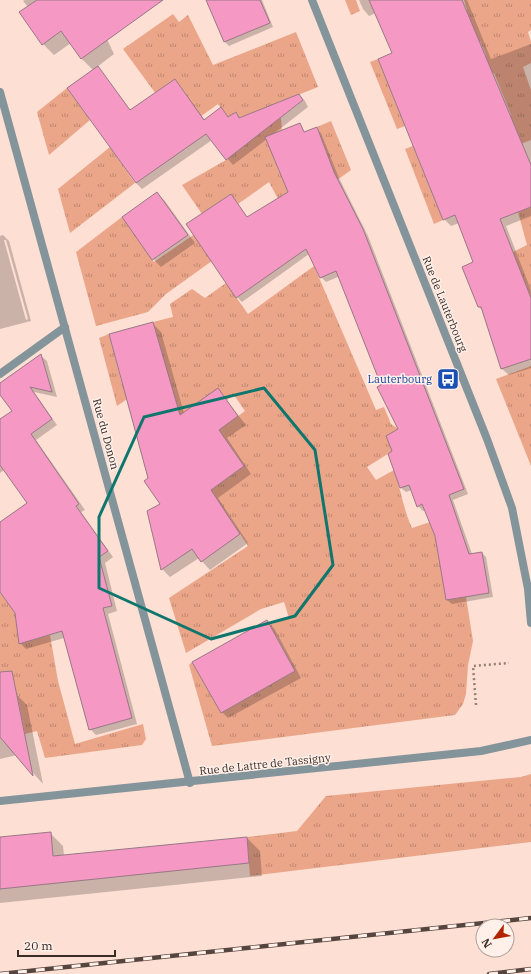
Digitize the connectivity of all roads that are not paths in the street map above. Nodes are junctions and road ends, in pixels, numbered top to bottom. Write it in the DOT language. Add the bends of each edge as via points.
graph roads {
  1 [pos="312,0"];
  2 [pos="0,92"];
  3 [pos="65,327"];
  4 [pos="0,374"];
  5 [pos="531,623"];
  6 [pos="531,740"];
  7 [pos="190,783"];
  8 [pos="0,801"];
  1 -- 5 [label="street, Rue de Lauterbourg" via="487,439 512,508 528,589"];
  2 -- 3 [label="street, Rue du Donon"];
  3 -- 4 [label="street"];
  3 -- 7 [label="street, Rue du Donon"];
  6 -- 7 [label="street, Rue de Lattre de Tassigny" via="481,751"];
  7 -- 8 [label="street, Rue de Lattre de Tassigny"];
}
